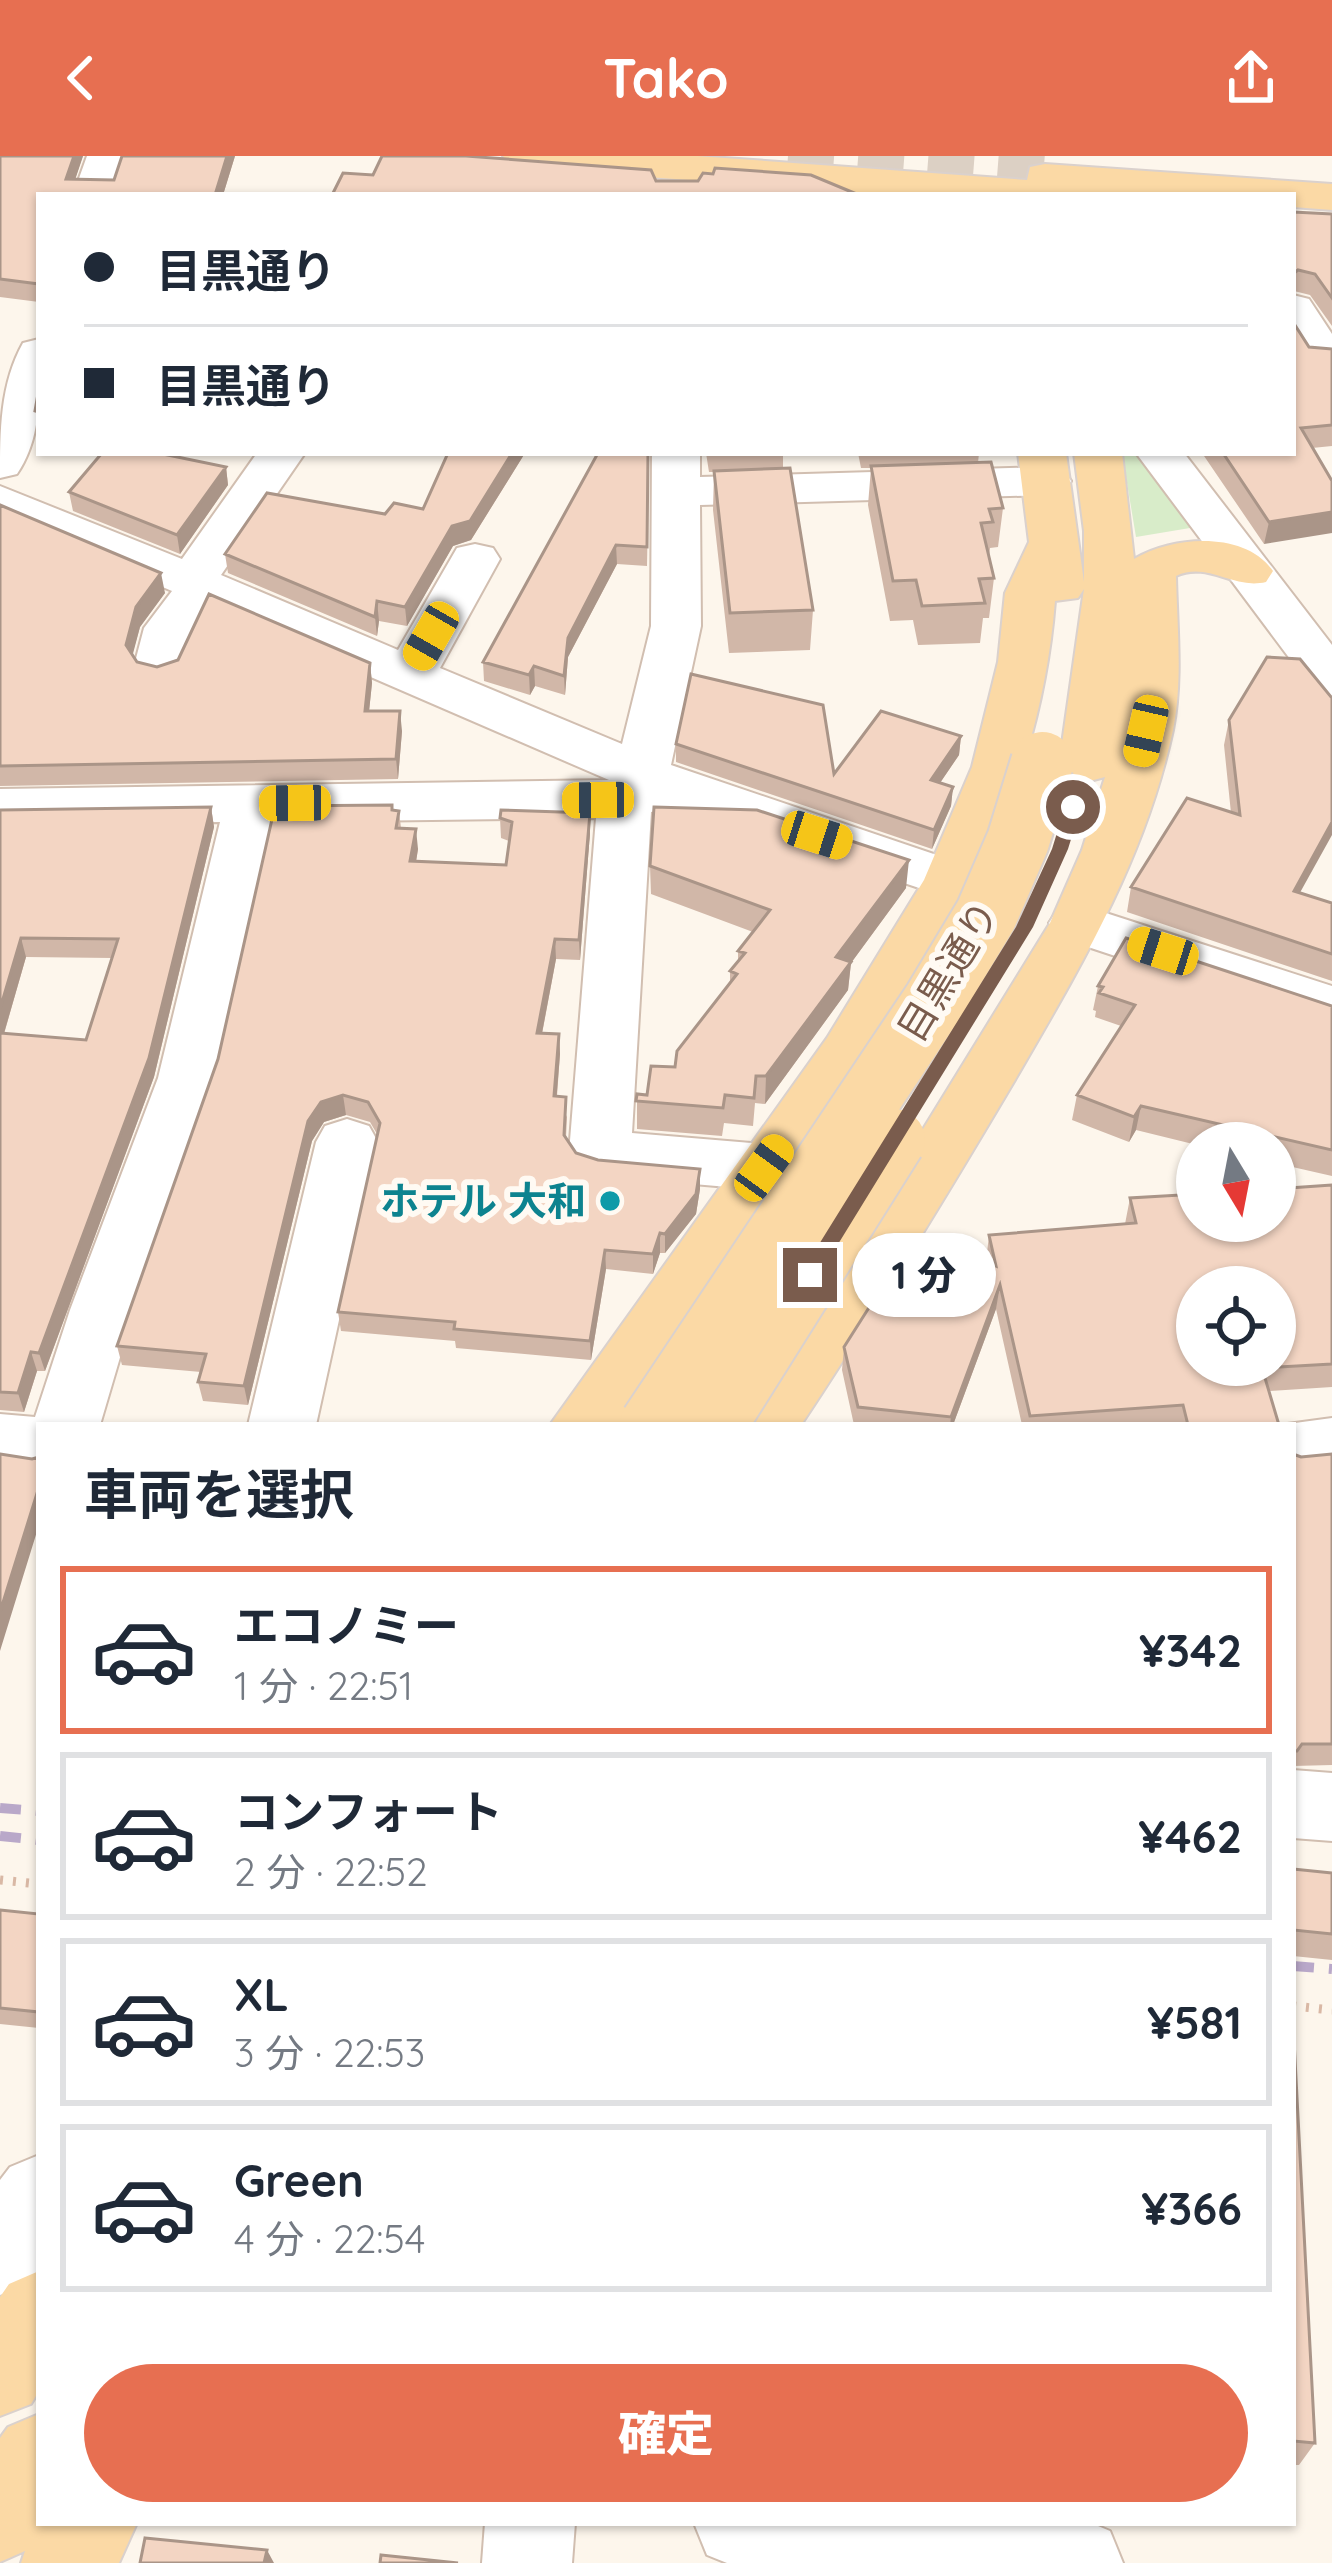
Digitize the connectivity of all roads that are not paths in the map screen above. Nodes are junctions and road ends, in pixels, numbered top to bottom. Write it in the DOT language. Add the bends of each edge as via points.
graph roads {
  1 [pos="108,156"];
  2 [pos="524,156"];
  3 [pos="1293,156"];
  4 [pos="1332,159"];
  5 [pos="1059,176"];
  6 [pos="1332,177"];
  7 [pos="885,178"];
  8 [pos="940,179"];
  9 [pos="676,181"];
  10 [pos="95,192"];
  11 [pos="1267,192"];
  12 [pos="1296,194"];
  13 [pos="1332,197"];
  14 [pos="1296,213"];
  15 [pos="1332,216"];
  16 [pos="1296,314"];
  17 [pos="1316,357"];
  18 [pos="36,362"];
  19 [pos="279,456"];
  20 [pos="1099,456"];
  21 [pos="1162,456"];
  22 [pos="0,464"];
  23 [pos="1045,467"];
  24 [pos="849,470"];
  25 [pos="676,472"];
  26 [pos="0,500"];
  27 [pos="1053,544"];
  28 [pos="475,559"];
  29 [pos="1248,571"];
  30 [pos="197,584"];
  31 [pos="1131,594"];
  32 [pos="160,666"];
  33 [pos="410,675"];
  34 [pos="1332,680"];
  35 [pos="1064,764"];
  36 [pos="650,787"];
  37 [pos="252,804"];
  38 [pos="0,807"];
  39 [pos="952,880"];
  40 [pos="1078,923"];
  41 [pos="1332,1007"];
  42 [pos="347,1142"];
  43 [pos="764,1168"];
  44 [pos="715,1237"];
  45 [pos="879,1255"];
  46 [pos="67,1422"];
  47 [pos="283,1422"];
  48 [pos="586,1422"];
  49 [pos="653,1422"];
  50 [pos="717,1422"];
  51 [pos="767,1422"];
  52 [pos="0,1441"];
  53 [pos="36,1445"];
  54 [pos="1332,1445"];
  55 [pos="1296,1448"];
  56 [pos="1296,1804"];
  57 [pos="1332,1807"];
  58 [pos="36,2201"];
  59 [pos="0,2253"];
  60 [pos="36,2319"];
  61 [pos="0,2373"];
  62 [pos="0,2439"];
  63 [pos="36,2443"];
  64 [pos="36,2463"];
  65 [pos="0,2517"];
  66 [pos="90,2526"];
  67 [pos="530,2526"];
  68 [pos="764,2526"];
  69 [pos="66,2563"];
  70 [pos="527,2563"];
  71 [pos="1078,2563"];
  1 -- 10 [label="street"];
  2 -- 9 [label="main road"];
  3 -- 4 [label="main road"];
  5 -- 6 [label="main road"];
  5 -- 8 [label="main road"];
  5 -- 11 [label="main road"];
  7 -- 8 [label="main road"];
  7 -- 9 [label="main road"];
  12 -- 13 [label="main road"];
  14 -- 15 [label="main road"];
  16 -- 17 [label="street"];
  18 -- 22 [label="street"];
  19 -- 30 [label="street"];
  20 -- 31 [label="main road, 目黒通り"];
  21 -- 29 [label="street"];
  23 -- 24 [label="street"];
  23 -- 27 [label="main road, 目黒通り"];
  24 -- 25 [label="street"];
  25 -- 36 [label="street" via="676,626"];
  26 -- 30 [label="street"];
  27 -- 35 [label="main road, 目黒通り"];
  27 -- 39 [label="main road" via="1030,593 1024,662 999,767"];
  28 -- 33 [label="street"];
  29 -- 31 [label="main road" via="1192,555 1166,561"];
  29 -- 34 [label="street"];
  30 -- 32 [label="street" via="165,635"];
  30 -- 33 [label="street"];
  31 -- 35 [label="main road, 目黒通り"];
  31 -- 40 [label="main road" via="1152,691 1137,772"];
  33 -- 36 [label="street"];
  35 -- 49 [label="main road, 目黒通り, bridge" via="946,983"];
  35 -- 50 [label="main road, 目黒通り, bridge" via="1060,849 1015,944"];
  36 -- 37 [label="street"];
  36 -- 39 [label="street"];
  36 -- 43 [label="street" via="600,1153"];
  37 -- 38 [label="street"];
  37 -- 46 [label="street" via="188,1078"];
  39 -- 43 [label="main road" via="910,958"];
  40 -- 41 [label="street"];
  40 -- 45 [label="main road"];
  42 -- 47 [label="street"];
  43 -- 44 [label="main road"];
  44 -- 45 [label="street"];
  44 -- 48 [label="main road"];
  45 -- 51 [label="main road"];
  52 -- 53 [label="street"];
  54 -- 55 [label="street"];
  56 -- 57 [label="street"];
  58 -- 59 [label="street"];
  60 -- 61 [label="main road"];
  62 -- 63 [label="street"];
  64 -- 65 [label="main road"];
  66 -- 69 [label="main road"];
  67 -- 70 [label="street"];
  68 -- 71 [label="street"];
}
